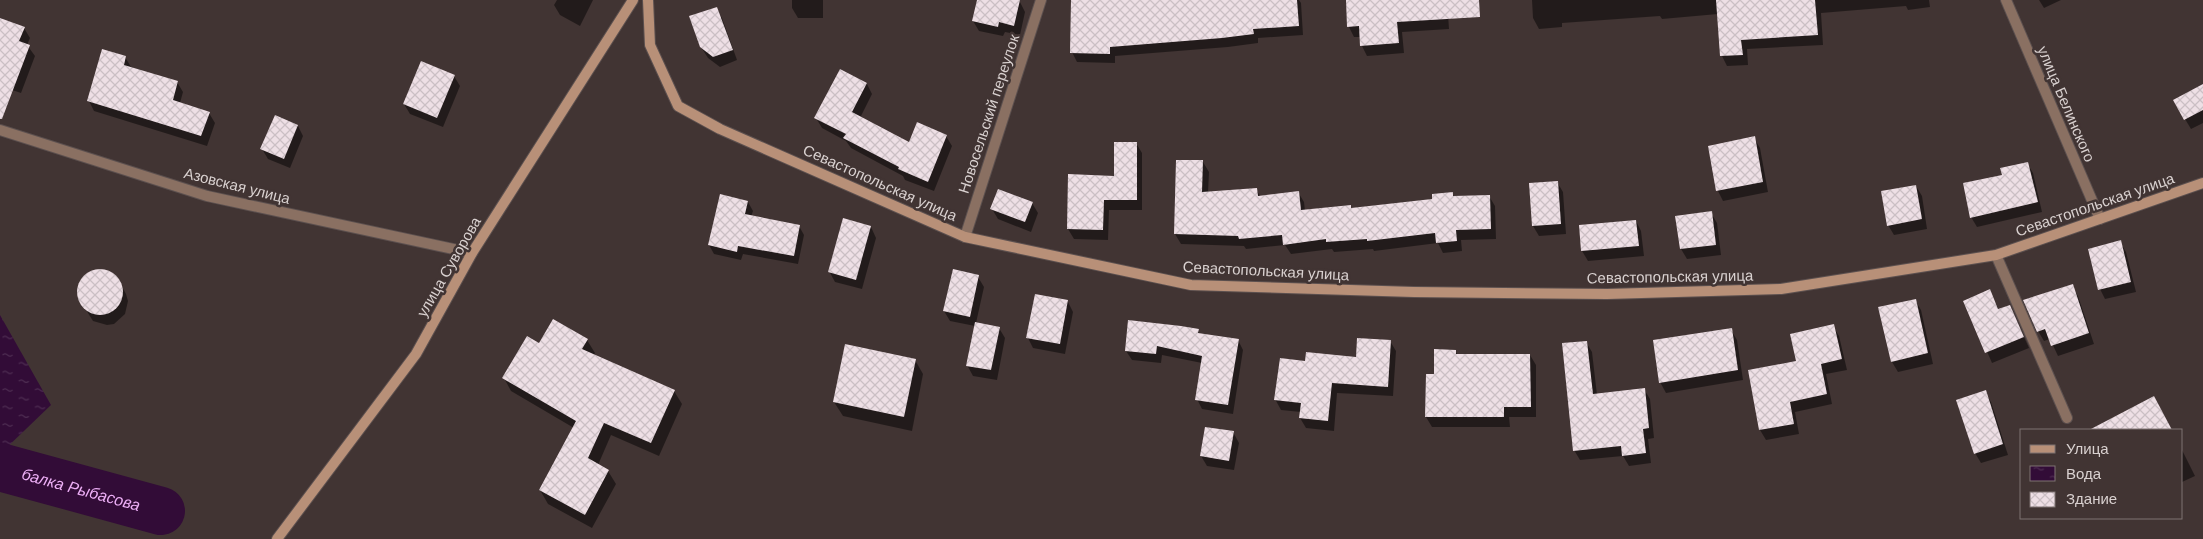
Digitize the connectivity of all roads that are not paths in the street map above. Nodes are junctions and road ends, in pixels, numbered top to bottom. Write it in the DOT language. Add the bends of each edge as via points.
graph roads {
  1 [pos="633,0"];
  2 [pos="648,0"];
  3 [pos="1041,0"];
  4 [pos="2006,0"];
  5 [pos="0,130"];
  6 [pos="2203,183"];
  7 [pos="2100,219"];
  8 [pos="965,237"];
  9 [pos="472,253"];
  10 [pos="1996,255"];
  11 [pos="2067,418"];
  12 [pos="277,539"];
  1 -- 9 [label="main road, улица Суворова"];
  2 -- 8 [label="main road, Севастопольская улица" via="650,45 678,106 720,129"];
  3 -- 8 [label="street, Новосельский переулок"];
  4 -- 7 [label="street, улица Белинского"];
  5 -- 9 [label="street, Азовская улица" via="208,196"];
  6 -- 7 [label="main road, Севастопольская улица"];
  7 -- 10 [label="main road, Севастопольская улица"];
  8 -- 10 [label="main road, Севастопольская улица" via="1191,285 1414,292 1607,294 1781,289"];
  9 -- 12 [label="main road, улица Суворова" via="416,354"];
  10 -- 11 [label="street"];
}
